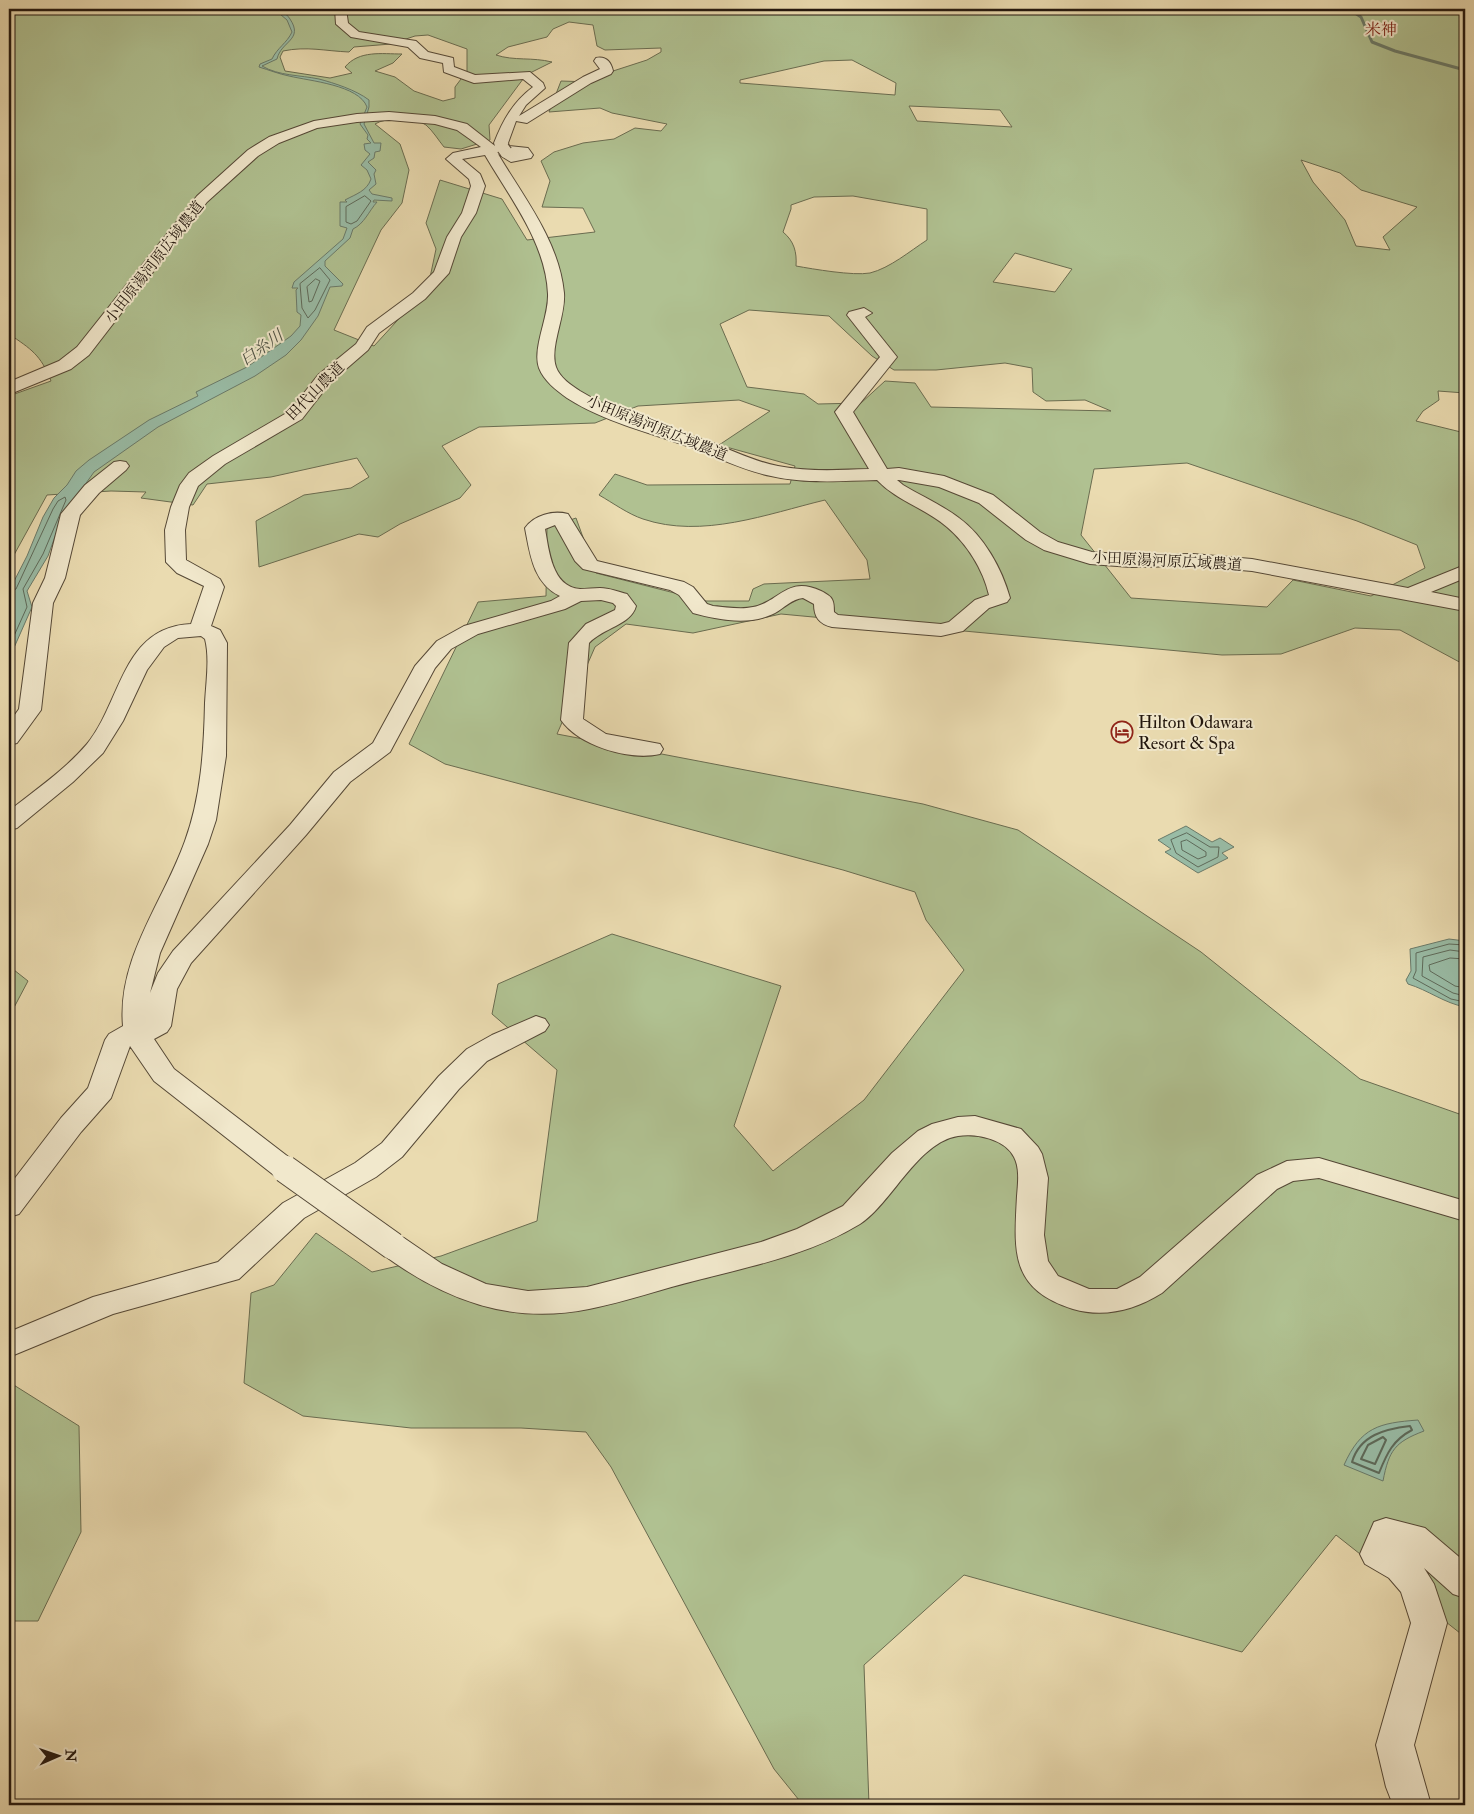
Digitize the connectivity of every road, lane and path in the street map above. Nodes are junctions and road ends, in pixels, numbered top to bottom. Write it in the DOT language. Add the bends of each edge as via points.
graph roads {
  1 [pos="341,9"];
  2 [pos="600,61"];
  3 [pos="500,147"];
  4 [pos="864,313"];
  5 [pos="9,388"];
  6 [pos="120,466"];
  7 [pos="881,474"];
  8 [pos="1465,570"];
  9 [pos="577,595"];
  10 [pos="1411,596"];
  11 [pos="1465,605"];
  12 [pos="199,630"];
  13 [pos="9,738"];
  14 [pos="652,750"];
  15 [pos="9,823"];
  16 [pos="536,1025"];
  17 [pos="139,1033"];
  18 [pos="9,1207"];
  19 [pos="1465,1211"];
  20 [pos="9,1345"];
  21 [pos="1465,1583"];
  22 [pos="1412,1805"];
  1 -- 3 [label="street" via="342,24 352,34 412,44 424,55 449,61 448,69 468,78 512,74 529,76 539,88 525,99"];
  2 -- 3 [label="street" via="605,64 607,72 587,80 525,117"];
  3 -- 5 [label="street, 小田原湯河原広域農道" via="462,127 435,120 389,116 333,121 297,130 253,153 202,199 83,351 65,365"];
  3 -- 7 [label="street, 小田原湯河原広域農道" via="552,267 556,295 545,356 548,369 558,383 608,411 764,468 799,475"];
  3 -- 12 [label="street, 田代山農道" via="460,155 453,160 475,177 478,186 469,213 454,237 447,261 436,281 373,330 362,347 324,380 296,415 208,467 190,485 175,530 174,553 176,562 184,569 213,582"];
  4 -- 7 [label="street" via="855,315 889,357 844,412"];
  6 -- 13 [label="street" via="92,489 71,514 55,578 43,603 30,710"];
  7 -- 9 [label="street" via="911,500 953,522 961,530 994,574 1000,598 982,604 956,627 941,630 832,621 824,614 824,601 806,593 788,595 765,611 755,613 708,611 700,609 686,591 677,586 590,565 561,518 542,521 535,528 547,578 562,591"];
  7 -- 10 [label="street, 小田原湯河原広域農道" via="926,478 966,489 986,499 1033,536 1066,552 1090,558 1252,565"];
  8 -- 10 [label="street"];
  9 -- 14 [label="street" via="601,594 620,598 626,606 624,613 594,627 584,634 579,643 572,720 579,730 598,740"];
  9 -- 17 [label="street" via="558,605 472,630 444,645 426,666 382,746 342,777 298,830 211,922 171,971 159,1002 158,1026"];
  10 -- 11 [label="street, 小田原湯河原広域農道"];
  12 -- 15 [label="street" via="168,634 156,643 128,686 109,730 94,750"];
  12 -- 17 [label="street" via="209,631 217,640 212,783 204,822 138,976 134,1006"];
  16 -- 20 [label="street" via="488,1047 470,1060 393,1148 367,1170 281,1221 228,1271 104,1306"];
  17 -- 18 [label="street" via="119,1040 101,1091"];
  17 -- 19 [label="street, bridge" via="164,1075 285,1169 430,1274 466,1290 500,1299 579,1300 782,1246 824,1230 854,1213 908,1153 936,1132 966,1125 985,1126 1021,1143 1032,1161 1034,1181 1028,1248 1034,1268 1058,1291 1091,1302 1114,1302 1135,1296 1267,1182 1287,1171 1319,1168"];
  21 -- 22 [label="street" via="1413,1538 1386,1532 1377,1554 1401,1568 1416,1584 1430,1623 1395,1745"];
}
